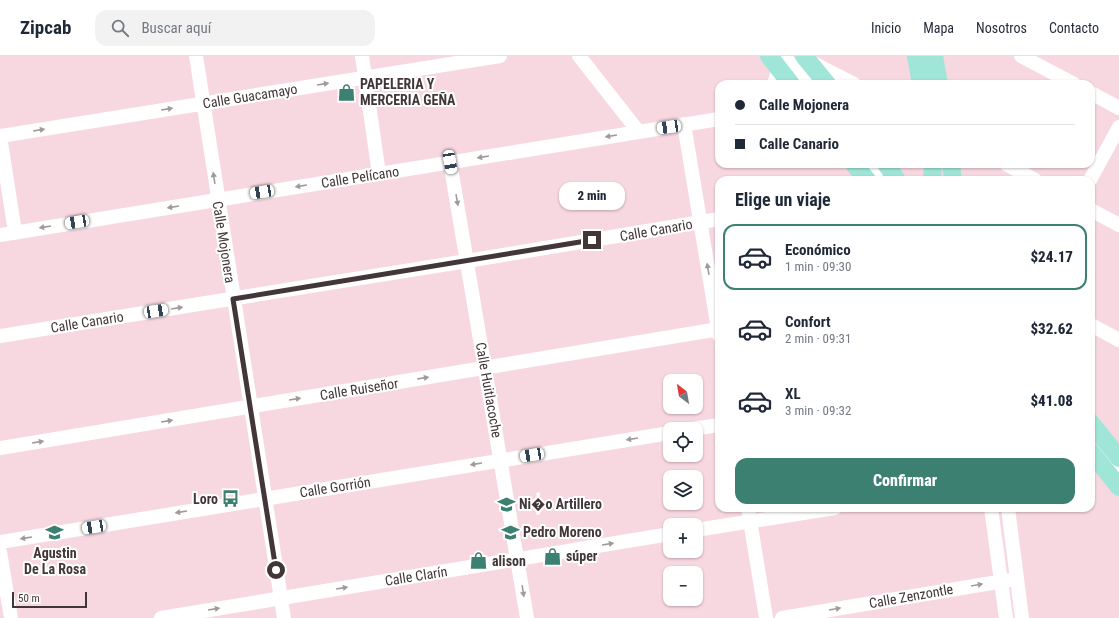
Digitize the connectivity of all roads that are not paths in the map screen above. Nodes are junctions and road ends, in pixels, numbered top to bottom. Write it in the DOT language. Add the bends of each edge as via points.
graph roads {
  1 [pos="196,56"];
  2 [pos="362,56"];
  3 [pos="500,56"];
  4 [pos="579,56"];
  5 [pos="916,56"];
  6 [pos="934,56"];
  7 [pos="1021,56"];
  8 [pos="806,58"];
  9 [pos="777,64"];
  10 [pos="365,78"];
  11 [pos="788,80"];
  12 [pos="796,80"];
  13 [pos="801,80"];
  14 [pos="824,80"];
  15 [pos="847,80"];
  16 [pos="920,80"];
  17 [pos="937,80"];
  18 [pos="1066,80"];
  19 [pos="1095,95"];
  20 [pos="203,103"];
  21 [pos="1119,108"];
  22 [pos="715,120"];
  23 [pos="684,124"];
  24 [pos="1119,127"];
  25 [pos="638,131"];
  26 [pos="0,136"];
  27 [pos="450,162"];
  28 [pos="857,168"];
  29 [pos="867,168"];
  30 [pos="875,168"];
  31 [pos="1013,168"];
  32 [pos="379,174"];
  33 [pos="864,176"];
  34 [pos="874,176"];
  35 [pos="882,176"];
  36 [pos="1028,176"];
  37 [pos="1092,176"];
  38 [pos="218,200"];
  39 [pos="1095,212"];
  40 [pos="715,220"];
  41 [pos="700,222"];
  42 [pos="1119,225"];
  43 [pos="15,232"];
  44 [pos="0,234"];
  45 [pos="467,261"];
  46 [pos="233,299"];
  47 [pos="715,308"];
  48 [pos="1095,327"];
  49 [pos="715,332"];
  50 [pos="0,336"];
  51 [pos="1119,340"];
  52 [pos="485,368"];
  53 [pos="250,407"];
  54 [pos="715,425"];
  55 [pos="703,427"];
  56 [pos="1095,428"];
  57 [pos="663,433"];
  58 [pos="1095,440"];
  59 [pos="1095,447"];
  60 [pos="0,448"];
  61 [pos="1095,457"];
  62 [pos="1119,458"];
  63 [pos="501,460"];
  64 [pos="1119,470"];
  65 [pos="1119,478"];
  66 [pos="1119,487"];
  67 [pos="265,499"];
  68 [pos="778,512"];
  69 [pos="991,512"];
  70 [pos="1008,512"];
  71 [pos="749,514"];
  72 [pos="703,528"];
  73 [pos="663,535"];
  74 [pos="0,542"];
  75 [pos="0,552"];
  76 [pos="518,559"];
  77 [pos="1016,579"];
  78 [pos="1000,581"];
  79 [pos="281,598"];
  80 [pos="7,618"];
  81 [pos="11,618"];
  82 [pos="162,618"];
  83 [pos="284,618"];
  84 [pos="527,618"];
  85 [pos="766,618"];
  86 [pos="782,618"];
  87 [pos="1006,618"];
  88 [pos="1022,618"];
  1 -- 20 [label="street, Calle Mojonera"];
  2 -- 10 [label="street"];
  3 -- 10 [label="street, Calle Guacamayo"];
  4 -- 25 [label="street"];
  5 -- 16 [label="main road"];
  6 -- 17 [label="main road"];
  7 -- 18 [label="street"];
  8 -- 14 [label="main road"];
  8 -- 15 [label="street"];
  9 -- 11 [label="main road"];
  9 -- 12 [label="street"];
  9 -- 13 [label="street"];
  20 -- 10 [label="street, Calle Guacamayo, one-way"];
  10 -- 32 [label="street"];
  19 -- 21 [label="street"];
  26 -- 20 [label="street, Calle Guacamayo, one-way"];
  38 -- 20 [label="street, Calle Mojonera, one-way"];
  22 -- 23 [label="street, Calle Pelícano"];
  23 -- 25 [label="street, Calle Pelícano"];
  23 -- 41 [label="street"];
  24 -- 37 [label="street"];
  25 -- 27 [label="street, Calle Pelícano, one-way"];
  26 -- 43 [label="street"];
  27 -- 32 [label="street, Calle Pelícano"];
  27 -- 45 [label="street, Calle Huitlacoche, one-way"];
  28 -- 33 [label="main road"];
  29 -- 34 [label="street"];
  30 -- 35 [label="street"];
  31 -- 36 [label="street"];
  32 -- 38 [label="street, Calle Pelícano, one-way"];
  38 -- 43 [label="street, Calle Pelícano, one-way"];
  38 -- 46 [label="street, Calle Mojonera"];
  39 -- 42 [label="street"];
  40 -- 41 [label="street, Calle Canario"];
  41 -- 45 [label="street, Calle Canario"];
  47 -- 41 [label="street, one-way"];
  43 -- 44 [label="street, Calle Pelícano"];
  45 -- 46 [label="street, Calle Canario"];
  45 -- 52 [label="street, Calle Huitlacoche"];
  50 -- 46 [label="street, Calle Canario, one-way"];
  46 -- 53 [label="street, Calle Mojonera"];
  48 -- 51 [label="street"];
  49 -- 52 [label="street, Calle Ruiseñor"];
  53 -- 52 [label="street, Calle Ruiseñor, one-way"];
  52 -- 63 [label="street, Calle Huitlacoche"];
  60 -- 53 [label="street, Calle Ruiseñor, one-way"];
  53 -- 67 [label="street, Calle Mojonera"];
  54 -- 55 [label="street"];
  56 -- 62 [label="main road"];
  57 -- 63 [label="street, Calle Gorrión, one-way"];
  58 -- 64 [label="street"];
  59 -- 65 [label="street"];
  61 -- 66 [label="main road"];
  63 -- 67 [label="street, Calle Gorrión, one-way"];
  63 -- 76 [label="street, Calle Huitlacoche"];
  67 -- 74 [label="street, Calle Gorrión, one-way"];
  67 -- 79 [label="street, Calle Mojonera"];
  68 -- 71 [label="street"];
  69 -- 78 [label="street"];
  70 -- 77 [label="street"];
  71 -- 72 [label="street"];
  71 -- 85 [label="street"];
  76 -- 73 [label="street, Calle Clarín, one-way"];
  75 -- 81 [label="street"];
  79 -- 76 [label="street, Calle Clarín, one-way"];
  76 -- 84 [label="street, Calle Huitlacoche, one-way"];
  77 -- 78 [label="street, Calle Zenzontle"];
  77 -- 88 [label="street"];
  86 -- 78 [label="street, Calle Zenzontle, one-way"];
  78 -- 87 [label="street"];
  82 -- 79 [label="street, Calle Clarín, one-way"];
  79 -- 83 [label="street, Calle Mojonera"];
  80 -- 81 [label="street"];
}
